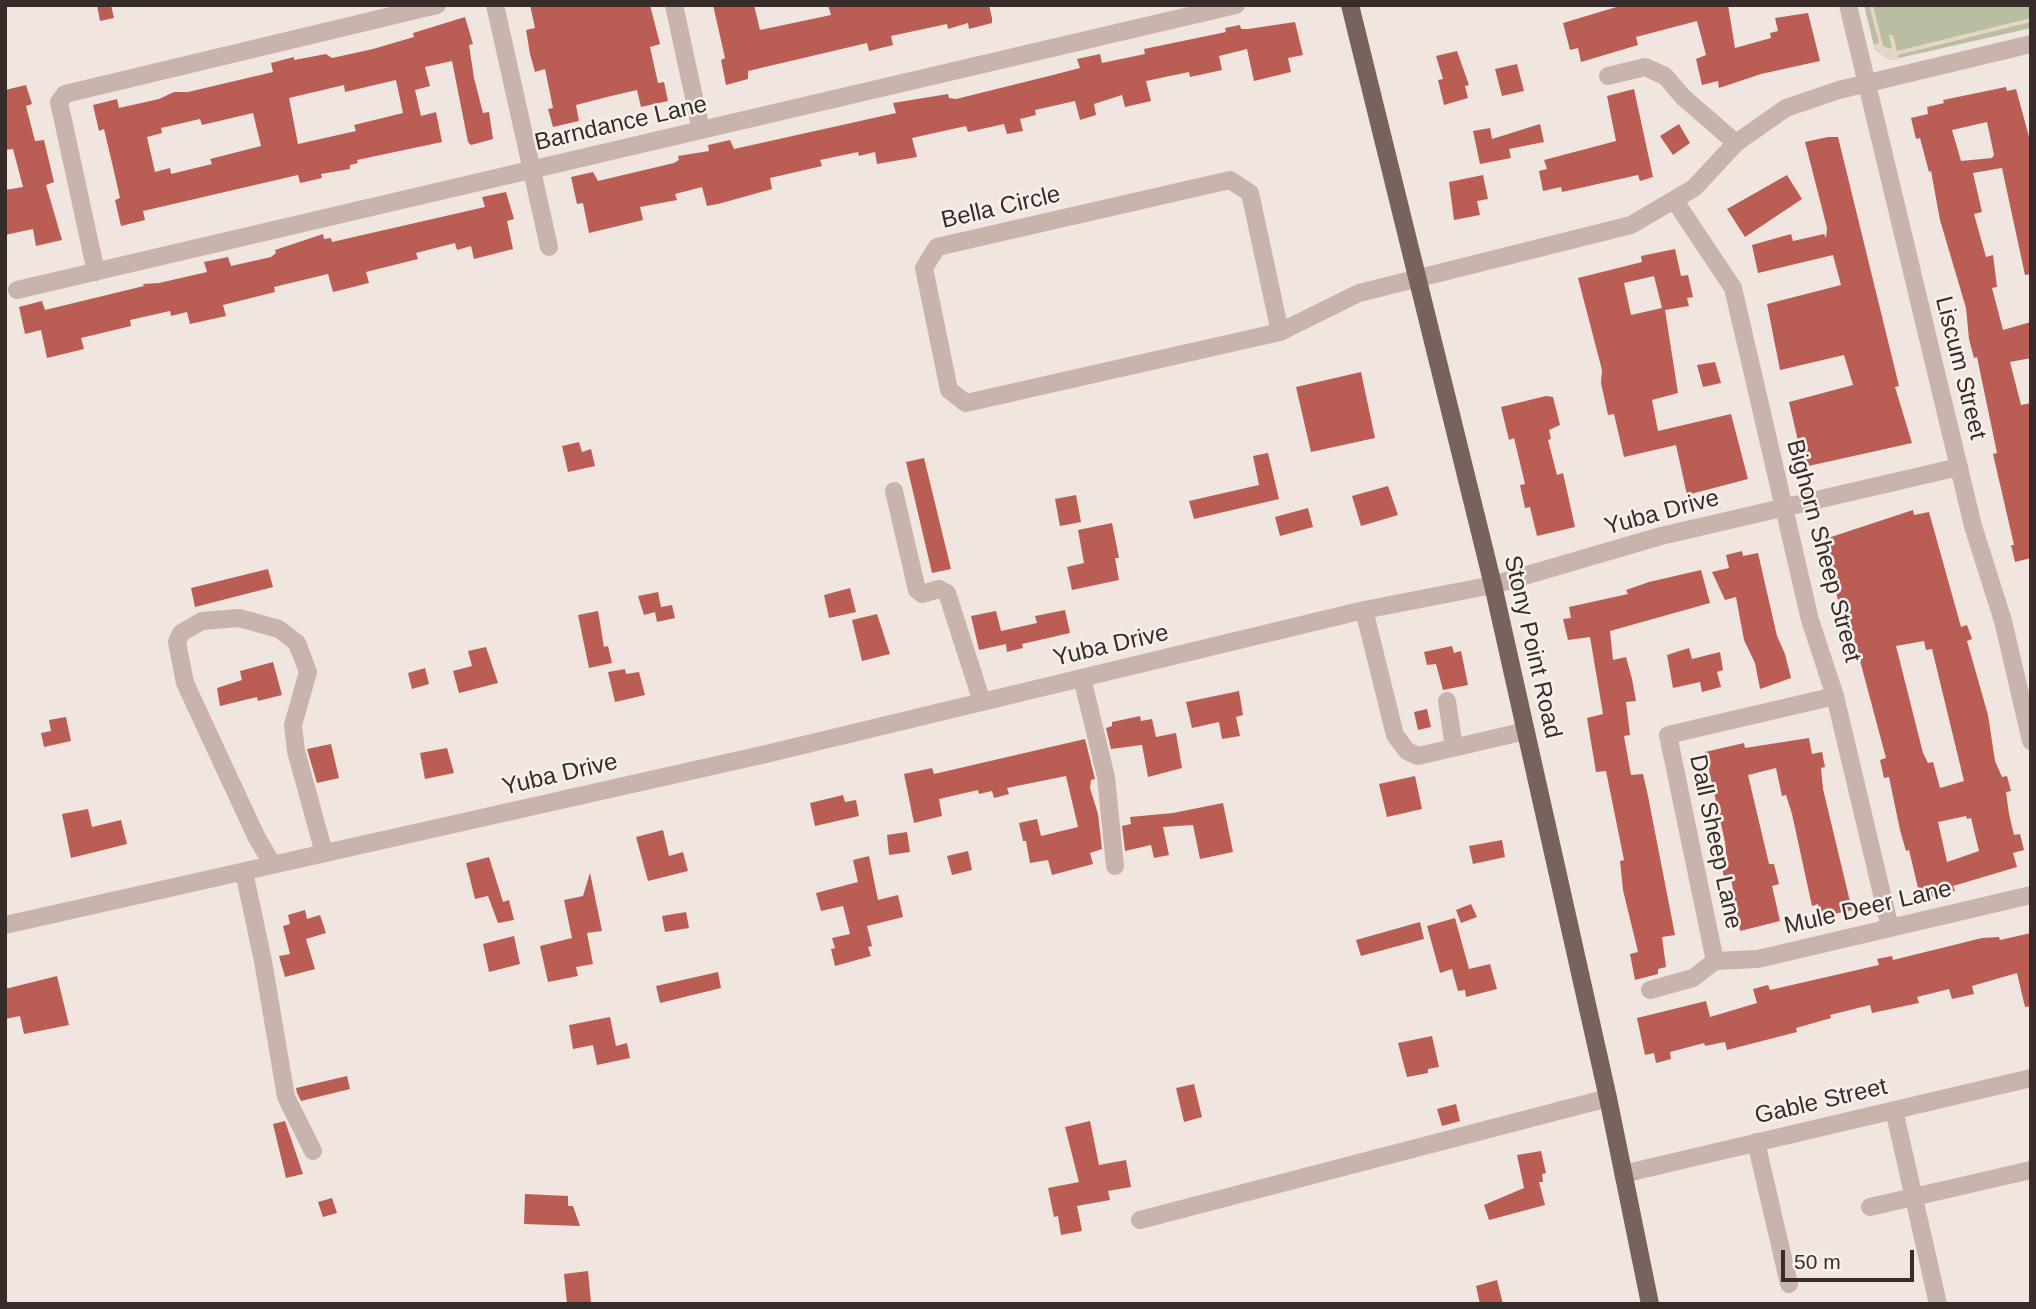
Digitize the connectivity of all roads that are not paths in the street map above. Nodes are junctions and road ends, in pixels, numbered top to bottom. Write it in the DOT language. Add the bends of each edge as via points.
graph roads {
  1 [pos="437,5"];
  2 [pos="495,5"];
  3 [pos="674,5"];
  4 [pos="1236,5"];
  5 [pos="1350,5"];
  6 [pos="1848,5"];
  7 [pos="1206,9"];
  8 [pos="2031,44"];
  9 [pos="1608,76"];
  10 [pos="1866,83"];
  11 [pos="701,130"];
  12 [pos="1736,143"];
  13 [pos="531,170"];
  14 [pos="1675,201"];
  15 [pos="549,247"];
  16 [pos="96,272"];
  17 [pos="1418,278"];
  18 [pos="17,290"];
  19 [pos="1280,332"];
  20 [pos="1959,467"];
  21 [pos="894,492"];
  22 [pos="1784,508"];
  23 [pos="1493,585"];
  24 [pos="1364,610"];
  25 [pos="1082,678"];
  26 [pos="1835,696"];
  27 [pos="1447,701"];
  28 [pos="982,702"];
  29 [pos="1526,731"];
  30 [pos="2031,741"];
  31 [pos="1454,747"];
  32 [pos="324,853"];
  33 [pos="274,865"];
  34 [pos="1115,866"];
  35 [pos="244,872"];
  36 [pos="2031,895"];
  37 [pos="5,925"];
  38 [pos="1890,928"];
  39 [pos="1715,961"];
  40 [pos="1650,990"];
  41 [pos="2031,1078"];
  42 [pos="1608,1098"];
  43 [pos="1894,1110"];
  44 [pos="1756,1142"];
  45 [pos="313,1151"];
  46 [pos="2031,1170"];
  47 [pos="1623,1174"];
  48 [pos="1914,1197"];
  49 [pos="1870,1207"];
  50 [pos="1140,1220"];
  51 [pos="1790,1284"];
  52 [pos="1650,1304"];
  53 [pos="1938,1304"];
  1 -- 16 [label="street" via="65,94 59,102"];
  2 -- 13 [label="street"];
  3 -- 11 [label="street"];
  4 -- 7 [label="street, Barndance Lane"];
  5 -- 17 [label="main road, Stony Point Road"];
  6 -- 10 [label="street, Liscum Street"];
  7 -- 11 [label="street, Barndance Lane"];
  8 -- 10 [label="street, Bella Circle"];
  9 -- 12 [label="street" via="1645,67 1665,76"];
  10 -- 12 [label="street, Bella Circle" via="1786,108"];
  10 -- 20 [label="street, Liscum Street"];
  11 -- 13 [label="street, Barndance Lane"];
  12 -- 14 [label="street, Bella Circle" via="1694,188"];
  13 -- 15 [label="street"];
  13 -- 16 [label="street, Barndance Lane"];
  14 -- 17 [label="street, Bella Circle" via="1609,232"];
  14 -- 22 [label="street, Bighorn Sheep Street" via="1733,288"];
  16 -- 18 [label="street, Barndance Lane"];
  17 -- 19 [label="street, Bella Circle" via="1359,293"];
  17 -- 23 [label="main road, Stony Point Road"];
  19 -- 19 [label="street, Bella Circle" via="1250,193 1230,180 937,247 923,268 949,390 966,403"];
  20 -- 22 [label="street, Yuba Drive"];
  20 -- 30 [label="street, Liscum Street"];
  21 -- 28 [label="street" via="917,590 947,593"];
  22 -- 23 [label="street, Yuba Drive" via="1661,536"];
  22 -- 26 [label="street, Bighorn Sheep Street" via="1810,620"];
  23 -- 24 [label="street, Yuba Drive"];
  23 -- 29 [label="main road, Stony Point Road"];
  24 -- 25 [label="street, Yuba Drive"];
  24 -- 31 [label="street" via="1395,735 1419,756"];
  25 -- 28 [label="street, Yuba Drive"];
  25 -- 34 [label="street" via="1106,776"];
  26 -- 38 [label="street, Bighorn Sheep Street"];
  26 -- 39 [label="street, Dall Sheep Lane" via="1668,735"];
  27 -- 31 [label="street"];
  28 -- 32 [label="street, Yuba Drive"];
  29 -- 31 [label="street"];
  29 -- 42 [label="main road, Stony Point Road"];
  32 -- 33 [label="street, Yuba Drive"];
  32 -- 33 [label="street" via="296,751 293,725 308,672 297,643 279,629 239,618 202,621 181,633 177,642 185,683"];
  33 -- 35 [label="street, Yuba Drive"];
  35 -- 37 [label="street, Yuba Drive"];
  35 -- 45 [label="street" via="286,1097"];
  36 -- 38 [label="street, Mule Deer Lane"];
  38 -- 39 [label="street, Mule Deer Lane" via="1758,959"];
  39 -- 40 [label="street" via="1693,978"];
  41 -- 43 [label="street, Gable Street"];
  42 -- 47 [label="main road, Stony Point Road"];
  42 -- 50 [label="street"];
  43 -- 44 [label="street, Gable Street"];
  43 -- 48 [label="street"];
  44 -- 47 [label="street, Gable Street"];
  44 -- 51 [label="street"];
  46 -- 48 [label="street"];
  47 -- 52 [label="main road, Stony Point Road"];
  48 -- 49 [label="street"];
  48 -- 53 [label="street"];
}
